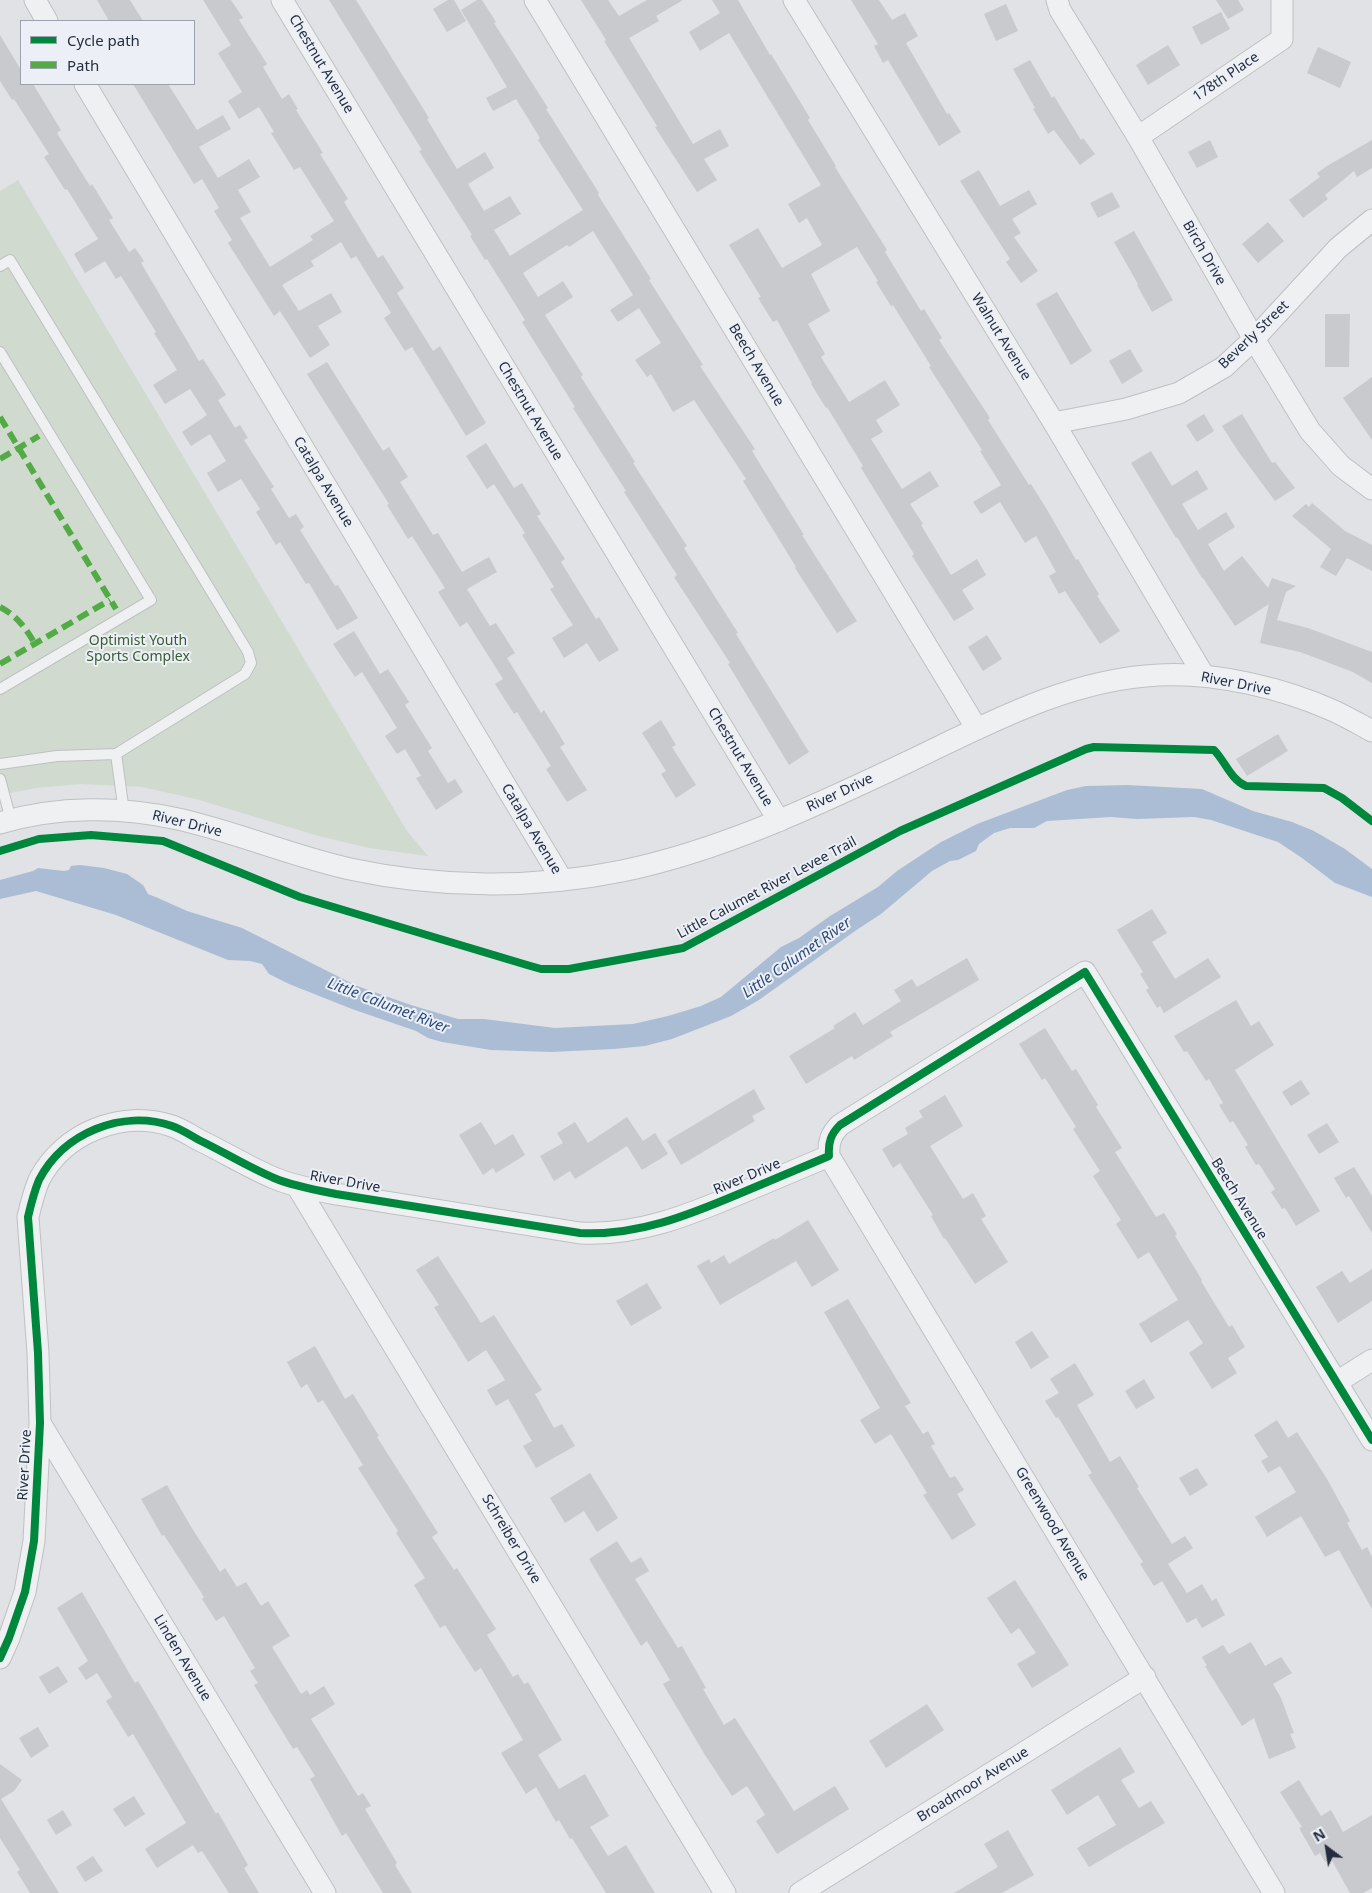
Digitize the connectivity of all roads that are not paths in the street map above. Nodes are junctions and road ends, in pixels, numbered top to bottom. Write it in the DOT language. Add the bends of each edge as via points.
graph roads {
  1 [pos="35,0"];
  2 [pos="282,0"];
  3 [pos="535,0"];
  4 [pos="794,0"];
  5 [pos="1057,0"];
  6 [pos="1282,0"];
  7 [pos="46,20"];
  8 [pos="86,85"];
  9 [pos="1138,137"];
  10 [pos="1372,220"];
  11 [pos="0,266"];
  12 [pos="1254,339"];
  13 [pos="0,352"];
  14 [pos="1054,423"];
  15 [pos="1372,489"];
  16 [pos="1204,676"];
  17 [pos="0,689"];
  18 [pos="977,729"];
  19 [pos="1372,731"];
  20 [pos="116,754"];
  21 [pos="0,764"];
  22 [pos="0,780"];
  23 [pos="124,812"];
  24 [pos="5,822"];
  25 [pos="778,822"];
  26 [pos="562,880"];
  27 [pos="829,1156"];
  28 [pos="297,1186"];
  29 [pos="1372,1360"];
  30 [pos="1337,1382"];
  31 [pos="40,1423"];
  32 [pos="1372,1440"];
  33 [pos="0,1658"];
  34 [pos="1145,1677"];
  35 [pos="325,1893"];
  36 [pos="725,1893"];
  37 [pos="800,1893"];
  38 [pos="1274,1893"];
  1 -- 7 [label="street"];
  2 -- 25 [label="street, Chestnut Avenue"];
  3 -- 18 [label="street, Beech Avenue"];
  4 -- 14 [label="street, Walnut Avenue"];
  5 -- 9 [label="street, Birch Drive" via="1060,10"];
  6 -- 9 [label="street, 178th Place" via="1282,39"];
  8 -- 26 [label="street, Catalpa Avenue"];
  9 -- 12 [label="street, Birch Drive"];
  10 -- 12 [label="street, Beverly Street" via="1338,248"];
  11 -- 20 [label="lane" via="10,260 248,652 251,663 245,674"];
  12 -- 14 [label="street, Beverly Street" via="1224,368 1179,393 1126,410"];
  12 -- 15 [label="street, Birch Drive" via="1310,431 1341,466"];
  13 -- 17 [label="lane" via="151,600"];
  14 -- 16 [label="street, Walnut Avenue"];
  16 -- 18 [label="street, River Drive" via="1160,675 1109,681 1066,692"];
  16 -- 19 [label="street, River Drive" via="1296,697 1332,710"];
  18 -- 25 [label="street, River Drive"];
  20 -- 21 [label="lane" via="57,756"];
  20 -- 23 [label="lane"];
  22 -- 24 [label="lane"];
  23 -- 24 [label="street, River Drive" via="71,810"];
  23 -- 26 [label="street, River Drive" via="178,819 317,861 384,875 461,883"];
  25 -- 26 [label="street, River Drive" via="669,859 622,871"];
  27 -- 28 [label="street, River Drive" via="690,1214 630,1231 604,1234 580,1233"];
  27 -- 30 [label="street, Beech Avenue" via="832,1133 840,1125 1085,972"];
  27 -- 34 [label="street, Greenwood Avenue"];
  28 -- 31 [label="street, River Drive" via="274,1178 173,1126 150,1121 104,1125 66,1146 40,1180 28,1217"];
  28 -- 36 [label="street, Schreiber Drive"];
  29 -- 30 [label="street"];
  30 -- 32 [label="street, Beech Avenue"];
  31 -- 33 [label="street, River Drive" via="34,1542 25,1592"];
  31 -- 35 [label="street, Linden Avenue"];
  34 -- 37 [label="street, Broadmoor Avenue"];
  34 -- 38 [label="street, Greenwood Avenue"];
}
